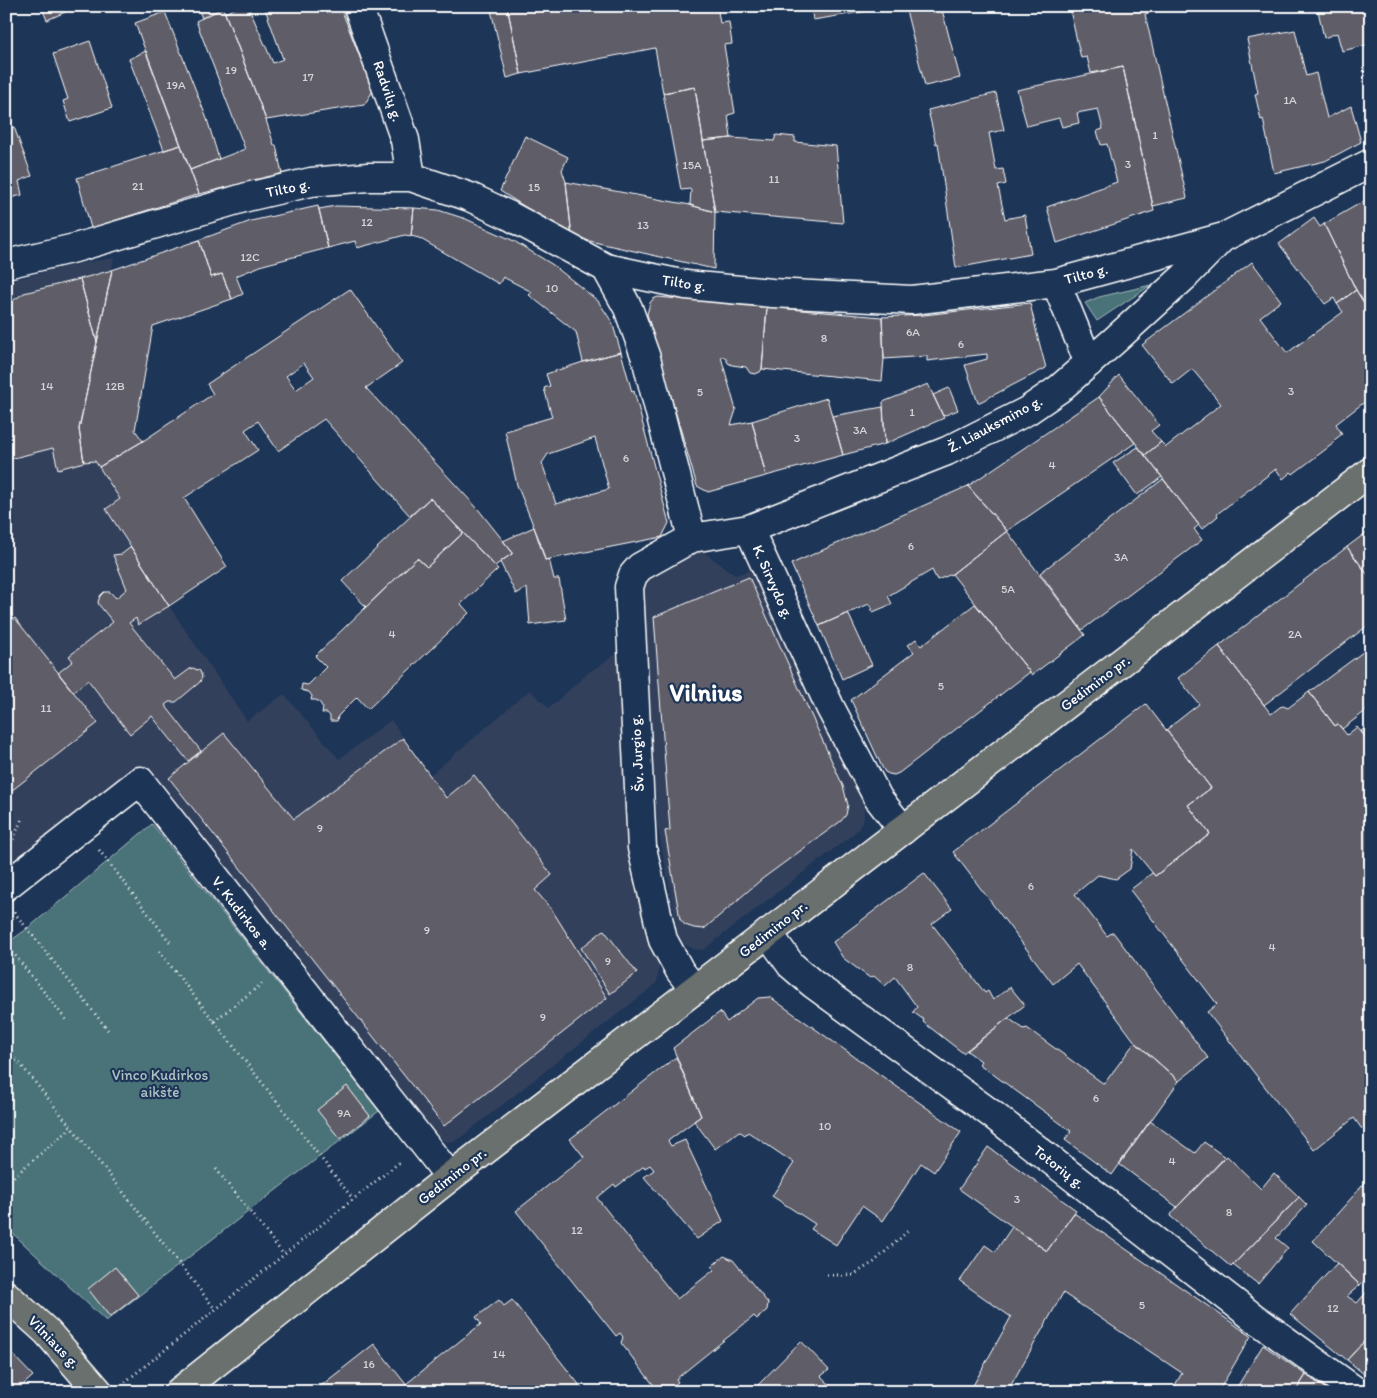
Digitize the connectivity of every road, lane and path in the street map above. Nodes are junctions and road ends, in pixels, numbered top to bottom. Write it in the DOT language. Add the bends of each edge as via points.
graph roads {
  1 [pos="358,6"];
  2 [pos="1371,163"];
  3 [pos="411,177"];
  4 [pos="1224,237"];
  5 [pos="6,264"];
  6 [pos="606,268"];
  7 [pos="1056,283"];
  8 [pos="1089,363"];
  9 [pos="1371,471"];
  10 [pos="749,529"];
  11 [pos="692,538"];
  12 [pos="22,819"];
  13 [pos="82,827"];
  14 [pos="903,830"];
  15 [pos="11,844"];
  16 [pos="9,897"];
  17 [pos="768,933"];
  18 [pos="170,942"];
  19 [pos="6,944"];
  20 [pos="158,951"];
  21 [pos="285,966"];
  22 [pos="695,990"];
  23 [pos="67,1021"];
  24 [pos="214,1021"];
  25 [pos="108,1030"];
  26 [pos="6,1061"];
  27 [pos="71,1128"];
  28 [pos="423,1143"];
  29 [pos="216,1169"];
  30 [pos="450,1177"];
  31 [pos="6,1183"];
  32 [pos="353,1199"];
  33 [pos="909,1230"];
  34 [pos="284,1255"];
  35 [pos="828,1274"];
  36 [pos="6,1295"];
  37 [pos="215,1310"];
  38 [pos="110,1389"];
  39 [pos="179,1392"];
  40 [pos="1357,1392"];
  1 -- 3 [label="street, Radvilų g." via="405,140"];
  2 -- 4 [label="street, Tilto g."];
  3 -- 5 [label="street, Tilto g." via="311,182"];
  3 -- 6 [label="street, Tilto g." via="470,197"];
  4 -- 7 [label="street, Tilto g."];
  4 -- 8 [label="street, Ž. Liauksmino g."];
  6 -- 7 [label="street, Tilto g." via="686,285 912,300"];
  6 -- 11 [label="street" via="628,308 646,358"];
  7 -- 8 [label="street"];
  8 -- 10 [label="street, Ž. Liauksmino g." via="1027,411 947,451"];
  9 -- 14 [label="main road, Gedimino pr."];
  10 -- 11 [label="street, K. Sirvydo g."];
  10 -- 14 [label="street, K. Sirvydo g." via="830,707 878,798"];
  11 -- 22 [label="street, Šv. Jurgio g." via="640,567 629,587 642,848 663,940"];
  12 -- 15 [label="path"];
  13 -- 16 [label="street, V. Kudirkos a."];
  13 -- 18 [label="path"];
  13 -- 21 [label="street, V. Kudirkos a." via="140,781"];
  14 -- 17 [label="main road, Gedimino pr."];
  16 -- 25 [label="path" via="27,928"];
  17 -- 22 [label="main road, Gedimino pr."];
  17 -- 40 [label="street, Totorių g." via="791,965 813,984 992,1115 1253,1317"];
  19 -- 23 [label="path"];
  20 -- 24 [label="path"];
  21 -- 24 [label="path"];
  21 -- 28 [label="street, V. Kudirkos a."];
  22 -- 30 [label="main road, Gedimino pr."];
  24 -- 32 [label="path"];
  26 -- 27 [label="path" via="17,1060"];
  27 -- 31 [label="path"];
  27 -- 37 [label="path"];
  28 -- 30 [label="street, V. Kudirkos a."];
  28 -- 32 [label="path"];
  29 -- 34 [label="path"];
  30 -- 39 [label="main road, Gedimino pr."];
  32 -- 34 [label="path"];
  33 -- 35 [label="path" via="874,1262 853,1274"];
  34 -- 37 [label="path"];
  36 -- 38 [label="main road, Vilniaus g."];
  37 -- 38 [label="path"];
}
